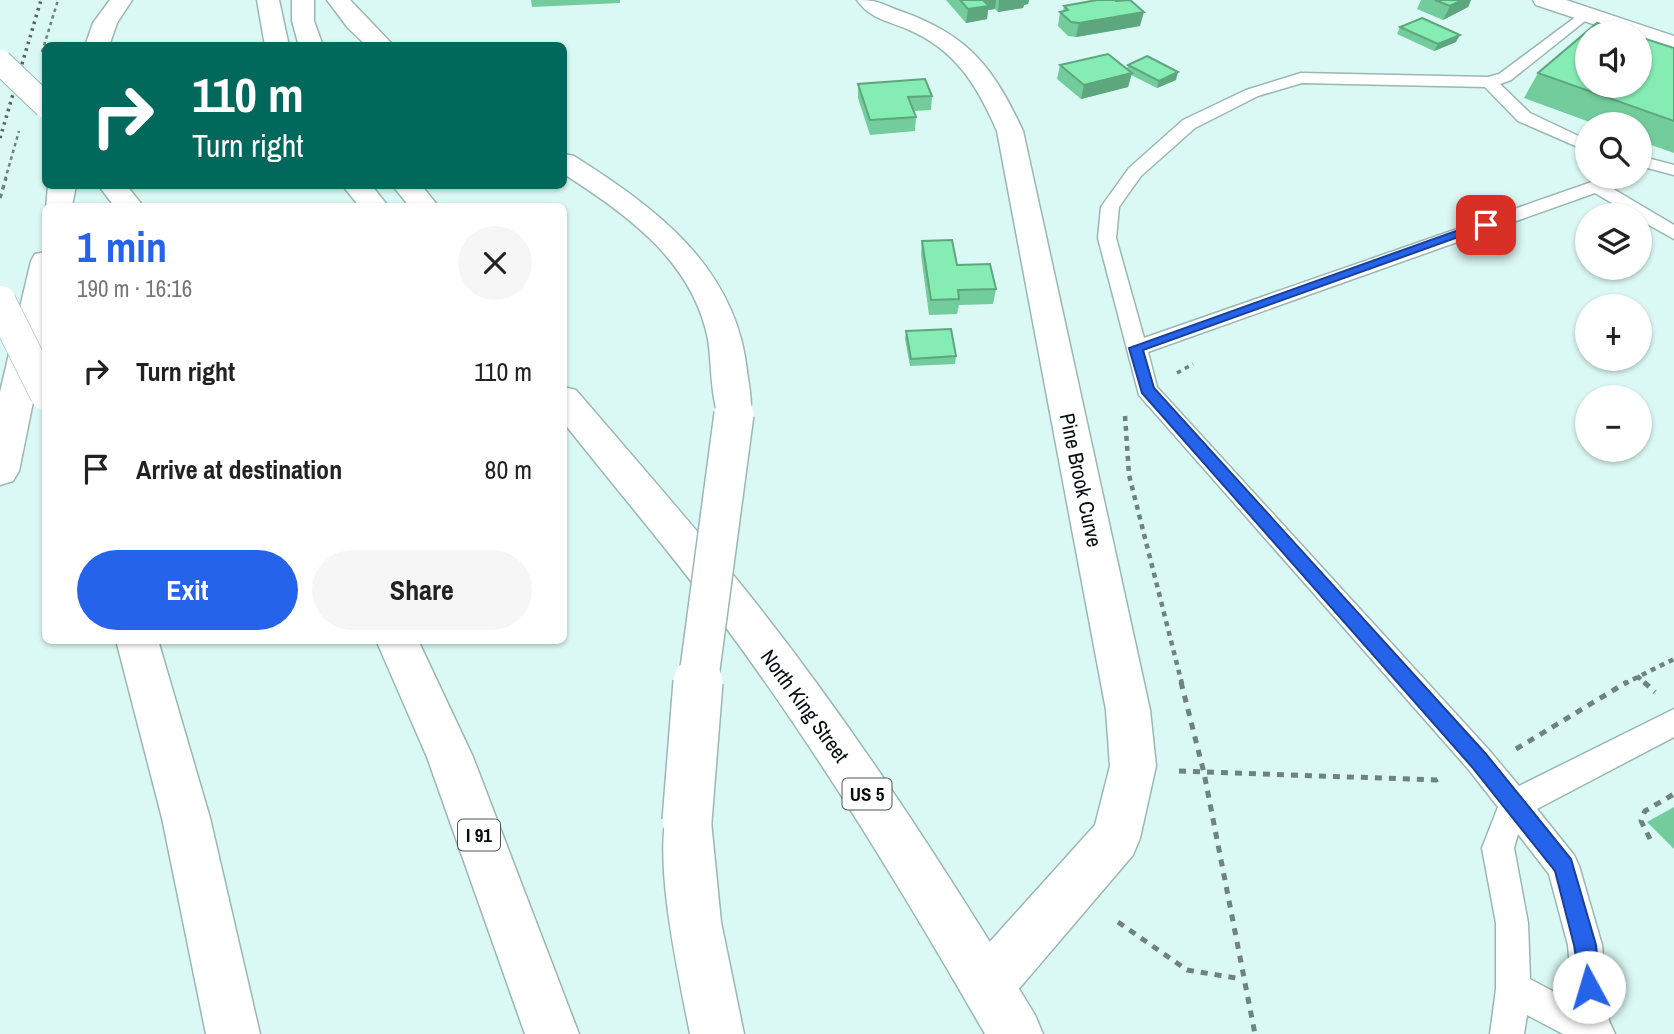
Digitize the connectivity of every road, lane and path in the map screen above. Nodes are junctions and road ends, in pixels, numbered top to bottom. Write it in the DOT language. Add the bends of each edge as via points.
graph roads {
  1 [pos="121,0"];
  2 [pos="268,0"];
  3 [pos="303,0"];
  4 [pos="338,0"];
  5 [pos="868,0"];
  6 [pos="1544,0"];
  7 [pos="1584,13"];
  8 [pos="98,42"];
  9 [pos="276,42"];
  10 [pos="310,42"];
  11 [pos="377,42"];
  12 [pos="1674,44"];
  13 [pos="0,62"];
  14 [pos="1489,82"];
  15 [pos="42,102"];
  16 [pos="1575,140"];
  17 [pos="567,164"];
  18 [pos="1652,166"];
  19 [pos="1674,170"];
  20 [pos="115,189"];
  21 [pos="360,189"];
  22 [pos="410,189"];
  23 [pos="1587,189"];
  24 [pos="1601,189"];
  25 [pos="127,203"];
  26 [pos="371,203"];
  27 [pos="421,203"];
  28 [pos="1674,233"];
  29 [pos="42,279"];
  30 [pos="0,302"];
  31 [pos="1136,348"];
  32 [pos="42,386"];
  33 [pos="567,403"];
  34 [pos="0,471"];
  35 [pos="138,644"];
  36 [pos="399,644"];
  37 [pos="1674,659"];
  38 [pos="1674,722"];
  39 [pos="1479,760"];
  40 [pos="1133,766"];
  41 [pos="1674,794"];
  42 [pos="1514,804"];
  43 [pos="1650,839"];
  44 [pos="1118,922"];
  45 [pos="1242,979"];
  46 [pos="987,985"];
  47 [pos="1513,989"];
  48 [pos="1595,1033"];
  49 [pos="233,1034"];
  50 [pos="552,1034"];
  51 [pos="717,1034"];
  52 [pos="1016,1034"];
  53 [pos="1507,1034"];
  1 -- 8 [label="main road"];
  2 -- 9 [label="main road"];
  3 -- 10 [label="main road"];
  4 -- 11 [label="main road"];
  5 -- 40 [label="main road, Pine Brook Curve" via="953,43 967,55 988,82 1010,131 1128,710"];
  6 -- 7 [label="main road"];
  7 -- 12 [label="main road"];
  7 -- 14 [label="lane" via="1505,77"];
  13 -- 15 [label="main road, bridge"];
  14 -- 16 [label="lane" via="1524,117"];
  14 -- 31 [label="lane" via="1301,78 1252,93 1189,124 1135,172 1110,207 1107,238"];
  17 -- 51 [label="main road, bridge" via="653,221 694,268 724,329 734,414 694,715 687,821 695,922"];
  18 -- 19 [label="lane"];
  20 -- 25 [label="main road"];
  21 -- 26 [label="main road"];
  22 -- 27 [label="main road"];
  23 -- 31 [label="lane"];
  24 -- 28 [label="lane"];
  29 -- 34 [label="main road"];
  30 -- 32 [label="main road, bridge"];
  31 -- 39 [label="lane" via="1147,390"];
  33 -- 46 [label="main road, North King Street / US 5" via="737,610 880,813"];
  35 -- 49 [label="main road" via="187,818"];
  36 -- 50 [label="main road, I 91" via="450,757"];
  37 -- 39 [label="path" via="1515,750"];
  38 -- 42 [label="lane"];
  39 -- 40 [label="path" via="1436,779 1204,773"];
  39 -- 42 [label="lane"];
  40 -- 46 [label="main road, Pine Brook Curve" via="1116,838"];
  41 -- 43 [label="path" via="1645,811 1641,821"];
  42 -- 47 [label="lane" via="1498,848 1512,923"];
  42 -- 48 [label="lane" via="1563,866 1585,945"];
  44 -- 45 [label="path" via="1187,970"];
  46 -- 52 [label="main road, North King Street / US 5"];
  47 -- 48 [label="lane"];
  47 -- 53 [label="lane"];
}
